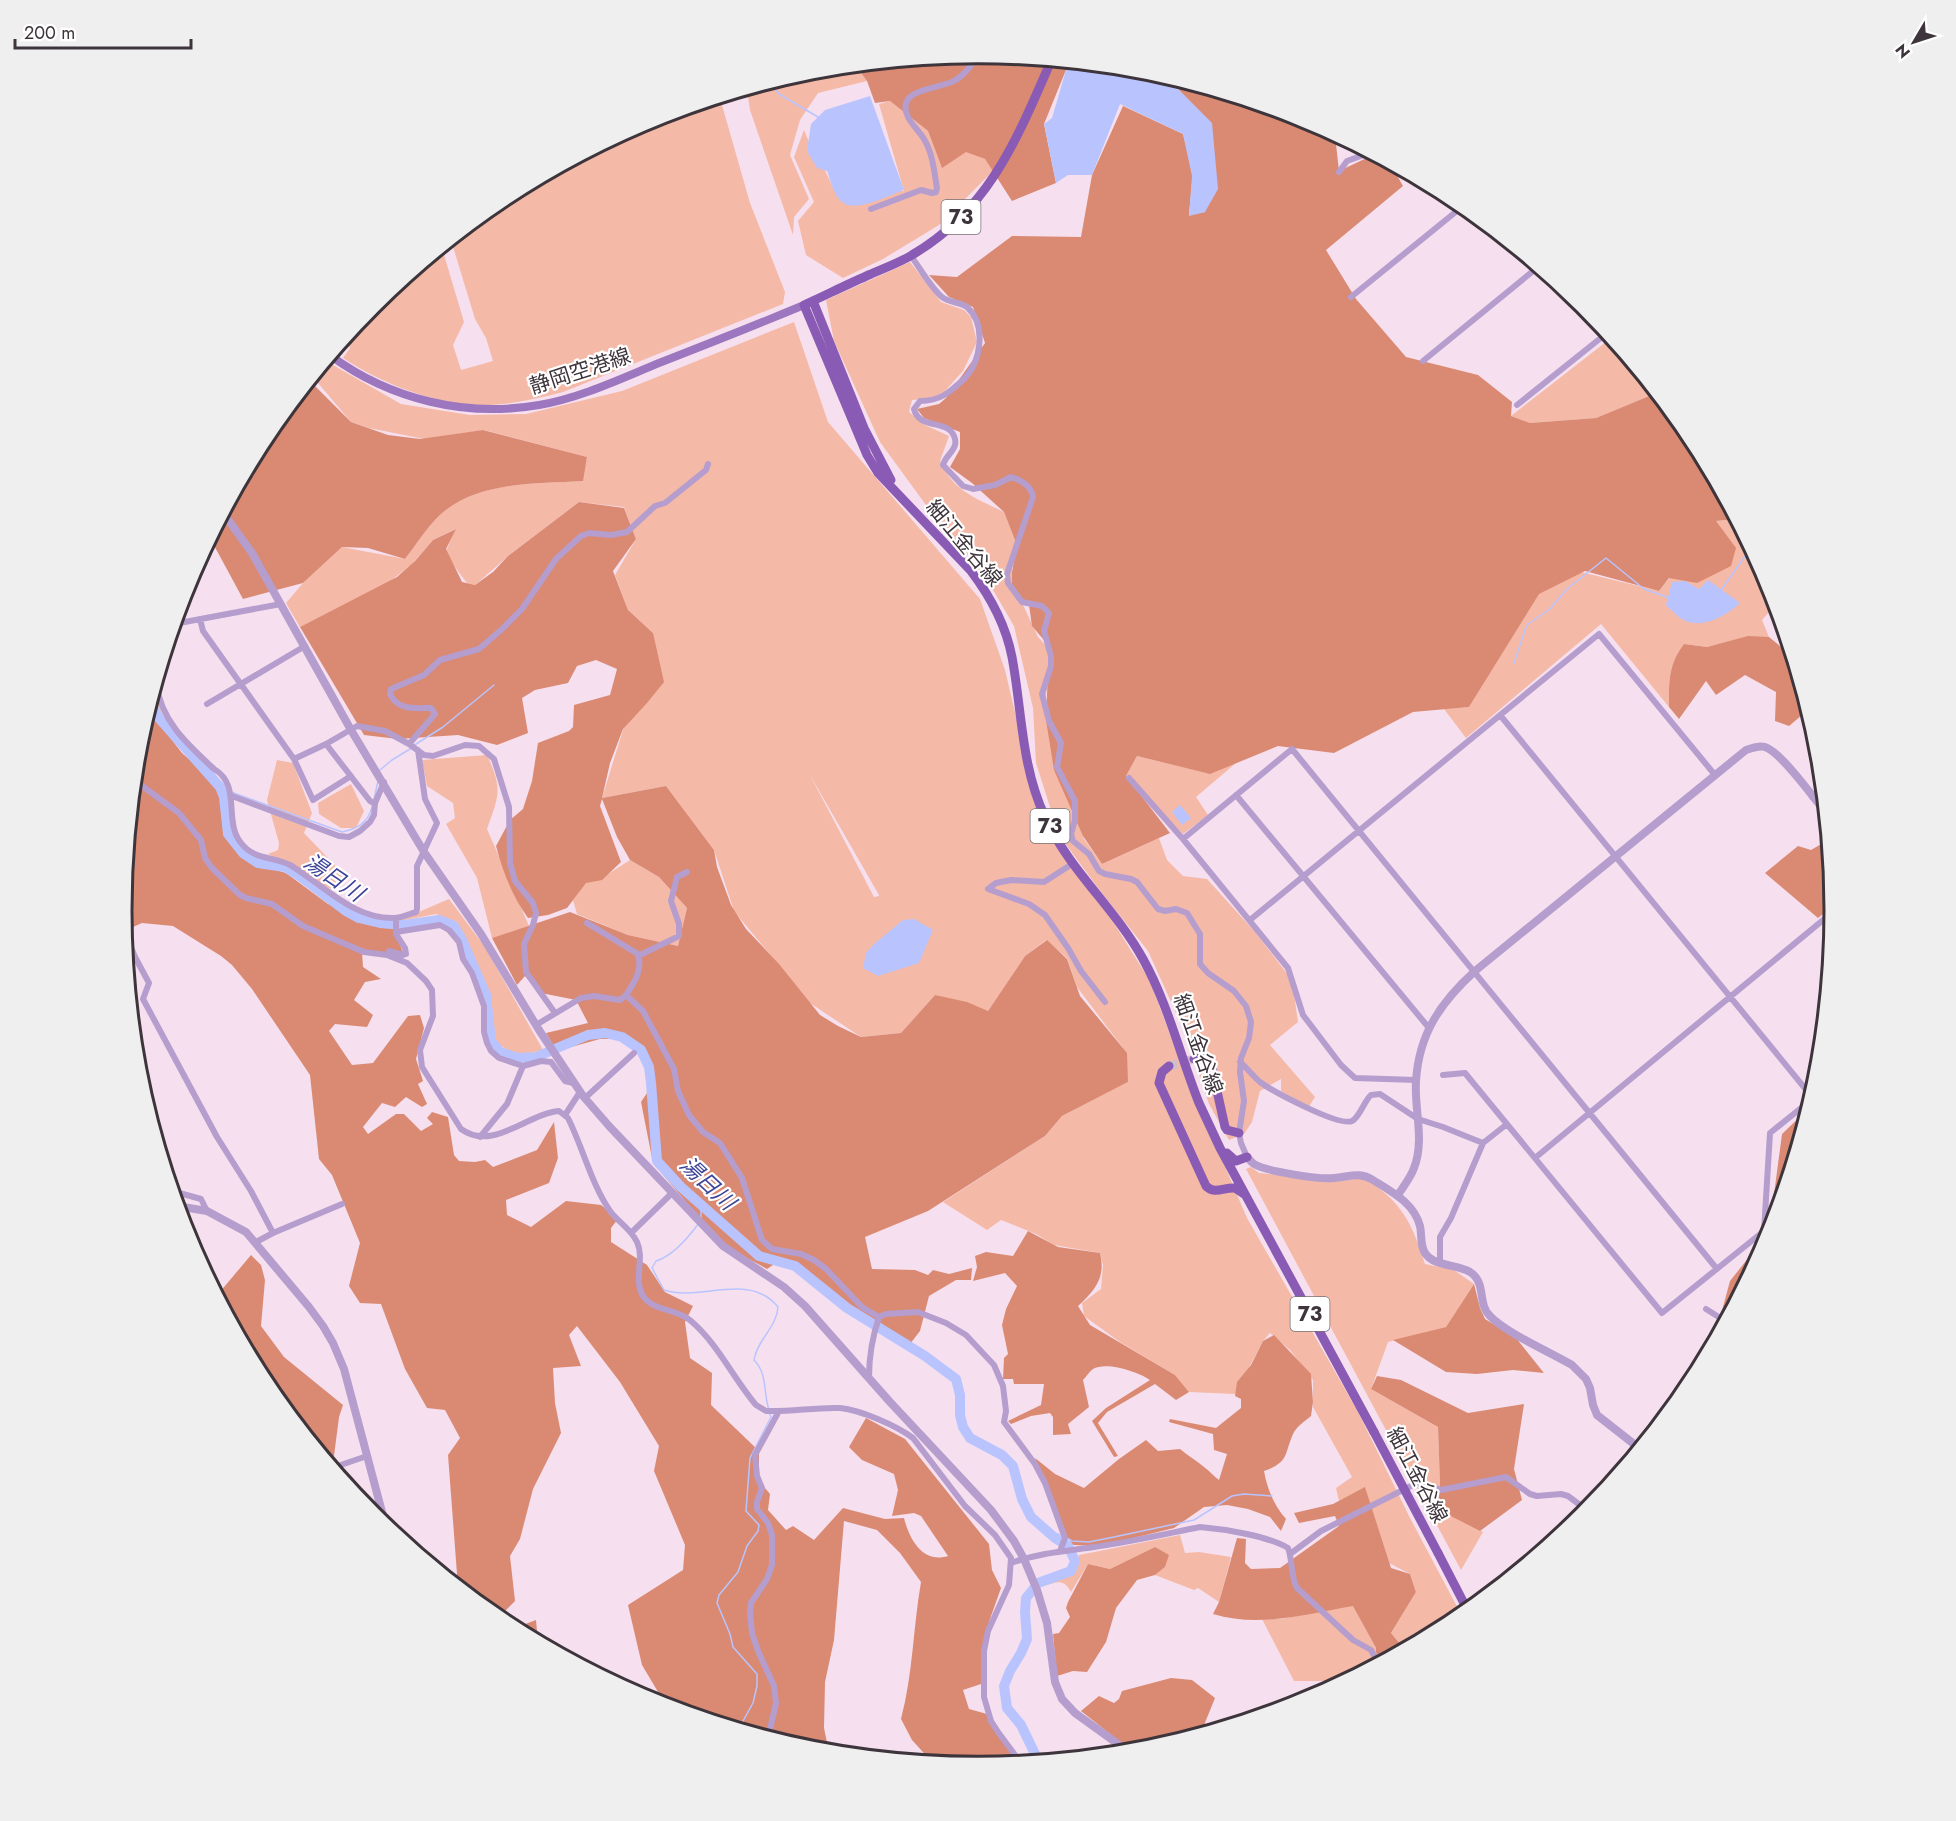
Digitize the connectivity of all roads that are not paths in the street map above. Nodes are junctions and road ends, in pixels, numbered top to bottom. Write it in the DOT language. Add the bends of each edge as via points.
graph roads {
  1 [pos="971,64"];
  2 [pos="1048,68"];
  3 [pos="1360,156"];
  4 [pos="1339,172"];
  5 [pos="871,209"];
  6 [pos="1455,212"];
  7 [pos="911,256"];
  8 [pos="1533,271"];
  9 [pos="1352,297"];
  10 [pos="808,303"];
  11 [pos="1600,338"];
  12 [pos="336,360"];
  13 [pos="1423,361"];
  14 [pos="1517,405"];
  15 [pos="708,464"];
  16 [pos="228,519"];
  17 [pos="281,604"];
  18 [pos="200,619"];
  19 [pos="183,622"];
  20 [pos="304,646"];
  21 [pos="241,684"];
  22 [pos="159,700"];
  23 [pos="207,704"];
  24 [pos="1500,715"];
  25 [pos="351,730"];
  26 [pos="326,744"];
  27 [pos="409,744"];
  28 [pos="418,750"];
  29 [pos="294,759"];
  30 [pos="1715,775"];
  31 [pos="351,776"];
  32 [pos="1129,778"];
  33 [pos="384,783"];
  34 [pos="141,785"];
  35 [pos="1816,793"];
  36 [pos="1236,795"];
  37 [pos="232,796"];
  38 [pos="1812,797"];
  39 [pos="1817,803"];
  40 [pos="375,804"];
  41 [pos="1359,831"];
  42 [pos="1183,839"];
  43 [pos="424,852"];
  44 [pos="1616,856"];
  45 [pos="1072,864"];
  46 [pos="687,872"];
  47 [pos="1304,876"];
  48 [pos="396,918"];
  49 [pos="1250,920"];
  50 [pos="1824,920"];
  51 [pos="587,923"];
  52 [pos="396,932"];
  53 [pos="387,954"];
  54 [pos="638,956"];
  55 [pos="134,966"];
  56 [pos="1475,971"];
  57 [pos="626,995"];
  58 [pos="1730,997"];
  59 [pos="1105,1002"];
  60 [pos="555,1013"];
  61 [pos="537,1028"];
  62 [pos="1429,1028"];
  63 [pos="634,1053"];
  64 [pos="1194,1059"];
  65 [pos="1240,1062"];
  66 [pos="523,1066"];
  67 [pos="1169,1066"];
  68 [pos="1443,1075"];
  69 [pos="1416,1080"];
  70 [pos="573,1083"];
  71 [pos="1805,1089"];
  72 [pos="582,1095"];
  73 [pos="1800,1108"];
  74 [pos="1590,1112"];
  75 [pos="565,1115"];
  76 [pos="1418,1119"];
  77 [pos="1507,1124"];
  78 [pos="1239,1133"];
  79 [pos="480,1137"];
  80 [pos="1483,1143"];
  81 [pos="1220,1148"];
  82 [pos="1247,1157"];
  83 [pos="1535,1158"];
  84 [pos="1230,1166"];
  85 [pos="1239,1181"];
  86 [pos="1228,1188"];
  87 [pos="672,1193"];
  88 [pos="181,1194"];
  89 [pos="1398,1195"];
  90 [pos="1246,1196"];
  91 [pos="342,1204"];
  92 [pos="186,1208"];
  93 [pos="207,1211"];
  94 [pos="1765,1221"];
  95 [pos="273,1233"];
  96 [pos="631,1233"];
  97 [pos="1760,1234"];
  98 [pos="256,1242"];
  99 [pos="1440,1263"];
  100 [pos="1717,1269"];
  101 [pos="1706,1309"];
  102 [pos="879,1317"];
  103 [pos="1719,1318"];
  104 [pos="869,1377"];
  105 [pos="779,1411"];
  106 [pos="1634,1444"];
  107 [pos="367,1456"];
  108 [pos="339,1465"];
  109 [pos="1580,1505"];
  110 [pos="382,1511"];
  111 [pos="1060,1551"];
  112 [pos="1290,1554"];
  113 [pos="1024,1558"];
  114 [pos="1011,1563"];
  115 [pos="1464,1603"];
  116 [pos="1375,1657"];
  117 [pos="770,1730"];
  118 [pos="1118,1744"];
  119 [pos="1015,1755"];
  1 -- 5 [label="street" via="955,81 928,87 908,99 906,105 908,117 931,154 936,192 921,190"];
  2 -- 7 [label="main road, 73" via="997,174 958,221"];
  3 -- 4 [label="street" via="1347,161"];
  6 -- 9 [label="street"];
  7 -- 10 [label="main road, 73"];
  7 -- 65 [label="street" via="942,297 966,306 981,339 969,373 938,400 920,402 915,413 925,423 952,433 954,449 943,465 963,486 973,489 995,485 1011,477 1032,492 1007,574 1008,584 1022,602 1042,606 1049,613 1044,631 1051,666 1042,694 1049,721 1061,743 1057,767 1075,801 1073,841 1085,848 1105,874 1137,882 1158,909 1176,909 1191,918 1201,939 1200,964 1234,992 1250,1014 1249,1038"];
  8 -- 13 [label="street"];
  10 -- 12 [label="main road, 静岡空港線" via="589,391 503,410 431,403 360,376"];
  10 -- 45 [label="main road, 細江金谷線 / 73" via="867,455 878,473 970,571 993,605 1012,654 1033,788"];
  11 -- 14 [label="street"];
  15 -- 27 [label="street" via="706,470 665,503 655,506 627,532 581,536 556,559 522,609 479,649 440,660 424,675 391,689 393,700 403,708 430,708 435,714"];
  16 -- 17 [label="street"];
  17 -- 18 [label="street"];
  17 -- 20 [label="street"];
  18 -- 19 [label="street"];
  18 -- 21 [label="street" via="203,631"];
  20 -- 21 [label="street"];
  20 -- 25 [label="street"];
  21 -- 23 [label="street"];
  21 -- 29 [label="street"];
  22 -- 37 [label="street" via="180,738 220,773"];
  24 -- 30 [label="street" via="1599,634"];
  24 -- 41 [label="street"];
  24 -- 44 [label="street"];
  25 -- 26 [label="street"];
  25 -- 27 [label="street" via="357,726 385,731"];
  25 -- 33 [label="street"];
  26 -- 29 [label="street"];
  26 -- 31 [label="street"];
  27 -- 28 [label="street"];
  28 -- 43 [label="street" via="425,799 437,823"];
  28 -- 60 [label="street" via="432,756 465,745 479,746 494,759 509,807 510,863 515,881 536,913 524,944 526,972"];
  29 -- 31 [label="street" via="313,800"];
  30 -- 38 [label="street" via="1746,750 1766,747 1778,755"];
  30 -- 44 [label="street"];
  31 -- 40 [label="street"];
  32 -- 42 [label="street"];
  33 -- 40 [label="street"];
  33 -- 43 [label="street"];
  34 -- 53 [label="street" via="179,813 201,840 212,868 240,895 272,904 303,926 362,952"];
  35 -- 38 [label="street"];
  36 -- 41 [label="street" via="1292,749"];
  36 -- 42 [label="street"];
  36 -- 47 [label="street"];
  37 -- 40 [label="street" via="349,837 370,822"];
  37 -- 48 [label="street" via="233,831 253,854 290,864 358,912"];
  38 -- 39 [label="street"];
  41 -- 47 [label="street"];
  41 -- 56 [label="street"];
  42 -- 49 [label="street"];
  43 -- 48 [label="street" via="417,866 416,912"];
  43 -- 61 [label="street" via="481,934"];
  44 -- 56 [label="street"];
  44 -- 58 [label="street"];
  45 -- 59 [label="street" via="1044,882 1011,880 988,889 1029,904 1045,915"];
  45 -- 81 [label="main road, 細江金谷線 / 73" via="1143,957"];
  46 -- 54 [label="street" via="677,877 671,901 680,936"];
  47 -- 49 [label="street"];
  47 -- 62 [label="street"];
  48 -- 52 [label="street"];
  49 -- 69 [label="street" via="1288,968 1303,1015 1348,1072 1355,1078"];
  50 -- 58 [label="street"];
  51 -- 54 [label="street"];
  52 -- 53 [label="street" via="406,954"];
  52 -- 66 [label="street" via="440,925 454,934 484,1006 486,1043 499,1058"];
  53 -- 79 [label="street" via="407,963 432,990 433,1016 420,1050 422,1067 461,1129"];
  54 -- 57 [label="street" via="638,972"];
  55 -- 95 [label="street" via="149,983 143,999"];
  56 -- 62 [label="street" via="1438,1010"];
  56 -- 74 [label="street"];
  57 -- 60 [label="street" via="620,1000 581,998"];
  57 -- 102 [label="street" via="643,1011 674,1069 678,1091 689,1115 720,1143 742,1178 762,1240 772,1249 814,1260 849,1296"];
  58 -- 71 [label="street"];
  58 -- 74 [label="street"];
  60 -- 61 [label="street"];
  61 -- 70 [label="street"];
  62 -- 69 [label="street"];
  63 -- 72 [label="street"];
  64 -- 78 [label="main road" via="1202,1058 1210,1064 1225,1127"];
  65 -- 76 [label="street" via="1260,1082 1336,1120 1356,1119 1371,1095 1380,1094"];
  65 -- 78 [label="street" via="1244,1101"];
  66 -- 70 [label="street" via="551,1062 565,1081"];
  66 -- 79 [label="street" via="507,1104"];
  67 -- 86 [label="main road" via="1159,1083 1206,1186 1216,1191"];
  68 -- 77 [label="street" via="1465,1073"];
  69 -- 76 [label="street"];
  70 -- 72 [label="street"];
  72 -- 75 [label="street"];
  72 -- 87 [label="street"];
  73 -- 94 [label="street" via="1770,1133"];
  74 -- 83 [label="street"];
  74 -- 100 [label="street"];
  75 -- 79 [label="street" via="547,1112 499,1134"];
  75 -- 96 [label="street" via="610,1211"];
  76 -- 80 [label="street"];
  76 -- 89 [label="street" via="1419,1147 1414,1168"];
  77 -- 80 [label="street"];
  77 -- 83 [label="street"];
  78 -- 82 [label="street"];
  80 -- 99 [label="street" via="1440,1237"];
  81 -- 82 [label="main road" via="1236,1161"];
  81 -- 84 [label="main road, 細江金谷線 / 73"];
  82 -- 85 [label="main road" via="1240,1164"];
  82 -- 89 [label="street" via="1254,1164 1276,1171 1318,1178 1365,1175"];
  83 -- 100 [label="street" via="1662,1313"];
  84 -- 85 [label="main road, 細江金谷線 / 73"];
  84 -- 86 [label="main road"];
  85 -- 90 [label="main road, 細江金谷線 / 73"];
  86 -- 90 [label="main road"];
  87 -- 96 [label="street"];
  87 -- 104 [label="street" via="723,1246 798,1300"];
  88 -- 93 [label="street" via="201,1199"];
  89 -- 99 [label="street" via="1418,1220 1425,1254"];
  90 -- 115 [label="main road, 細江金谷線 / 73, bridge"];
  91 -- 95 [label="street"];
  92 -- 93 [label="street"];
  93 -- 98 [label="street" via="230,1221"];
  95 -- 98 [label="street"];
  96 -- 105 [label="street" via="638,1243 642,1294 649,1302 690,1319 707,1336 756,1405 766,1411"];
  97 -- 100 [label="street"];
  98 -- 107 [label="street" via="333,1343 344,1369"];
  99 -- 106 [label="street" via="1471,1273 1479,1282 1483,1307 1500,1325 1579,1370 1590,1388 1597,1415"];
  101 -- 103 [label="street"];
  102 -- 104 [label="street" via="868,1353"];
  102 -- 111 [label="street" via="918,1312 946,1323 966,1335 994,1365 1004,1392 1004,1422 1045,1483 1065,1538"];
  104 -- 113 [label="street" via="991,1510"];
  105 -- 114 [label="street" via="842,1408 903,1431 913,1438 965,1506 995,1535"];
  105 -- 117 [label="street" via="755,1455 762,1488 758,1509 772,1535 772,1565 751,1603 750,1614 752,1633 774,1686 776,1703"];
  107 -- 108 [label="street"];
  107 -- 110 [label="street"];
  109 -- 112 [label="street" via="1561,1494 1530,1494 1506,1477 1441,1490 1420,1484 1321,1531"];
  111 -- 112 [label="street" via="1200,1527 1274,1541 1288,1548"];
  111 -- 113 [label="street"];
  112 -- 116 [label="street" via="1292,1580 1297,1588"];
  113 -- 114 [label="street"];
  113 -- 118 [label="street" via="1047,1623 1055,1682 1062,1698 1075,1713"];
  114 -- 119 [label="street" via="1009,1585 988,1631 984,1650 984,1696 991,1721"];
}
